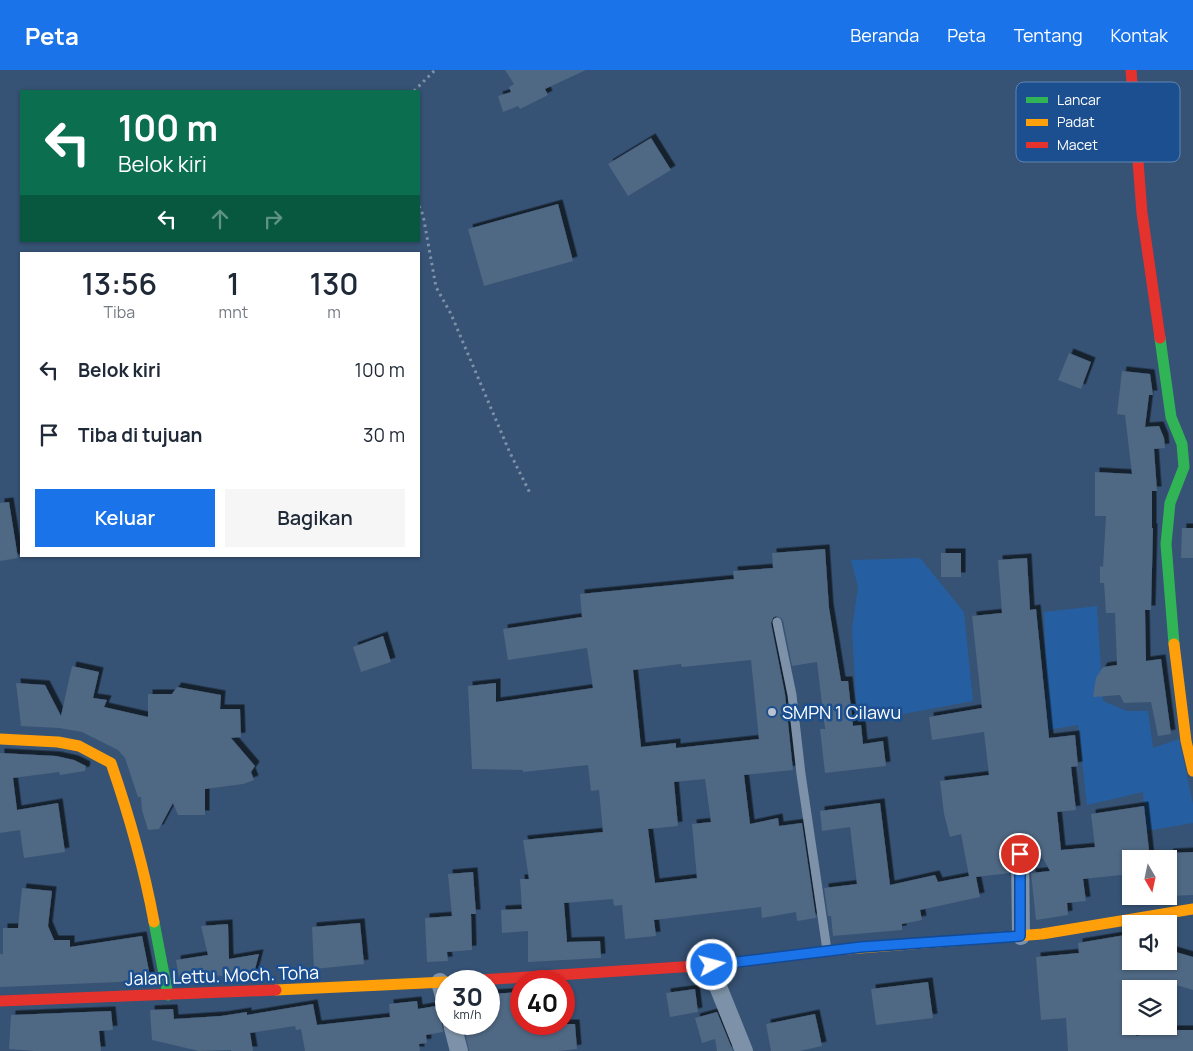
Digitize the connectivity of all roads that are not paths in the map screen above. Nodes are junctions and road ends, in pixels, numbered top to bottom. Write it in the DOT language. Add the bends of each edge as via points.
graph roads {
  1 [pos="1138,162"];
  2 [pos="1189,466"];
  3 [pos="777,622"];
  4 [pos="0,739"];
  5 [pos="1193,772"];
  6 [pos="1020,854"];
  7 [pos="1193,909"];
  8 [pos="1020,936"];
  9 [pos="827,951"];
  10 [pos="712,965"];
  11 [pos="500,979"];
  12 [pos="435,982"];
  13 [pos="168,995"];
  14 [pos="0,1001"];
  15 [pos="455,1035"];
  16 [pos="459,1051"];
  17 [pos="744,1051"];
  1 -- 2 [label="street" via="1142,213 1171,417"];
  2 -- 5 [label="street" via="1170,503 1166,544 1172,623 1186,741"];
  3 -- 9 [label="lane" via="792,695"];
  4 -- 13 [label="street" via="79,746 111,763 146,878"];
  6 -- 8 [label="street"];
  7 -- 8 [label="street"];
  8 -- 9 [label="street"];
  9 -- 10 [label="street"];
  10 -- 11 [label="street"];
  10 -- 17 [label="street" via="714,979"];
  12 -- 13 [label="street, Jalan Lettu. Moch. Toha"];
  13 -- 14 [label="street, Jalan Lettu. Moch. Toha"];
  15 -- 16 [label="street"];
}
